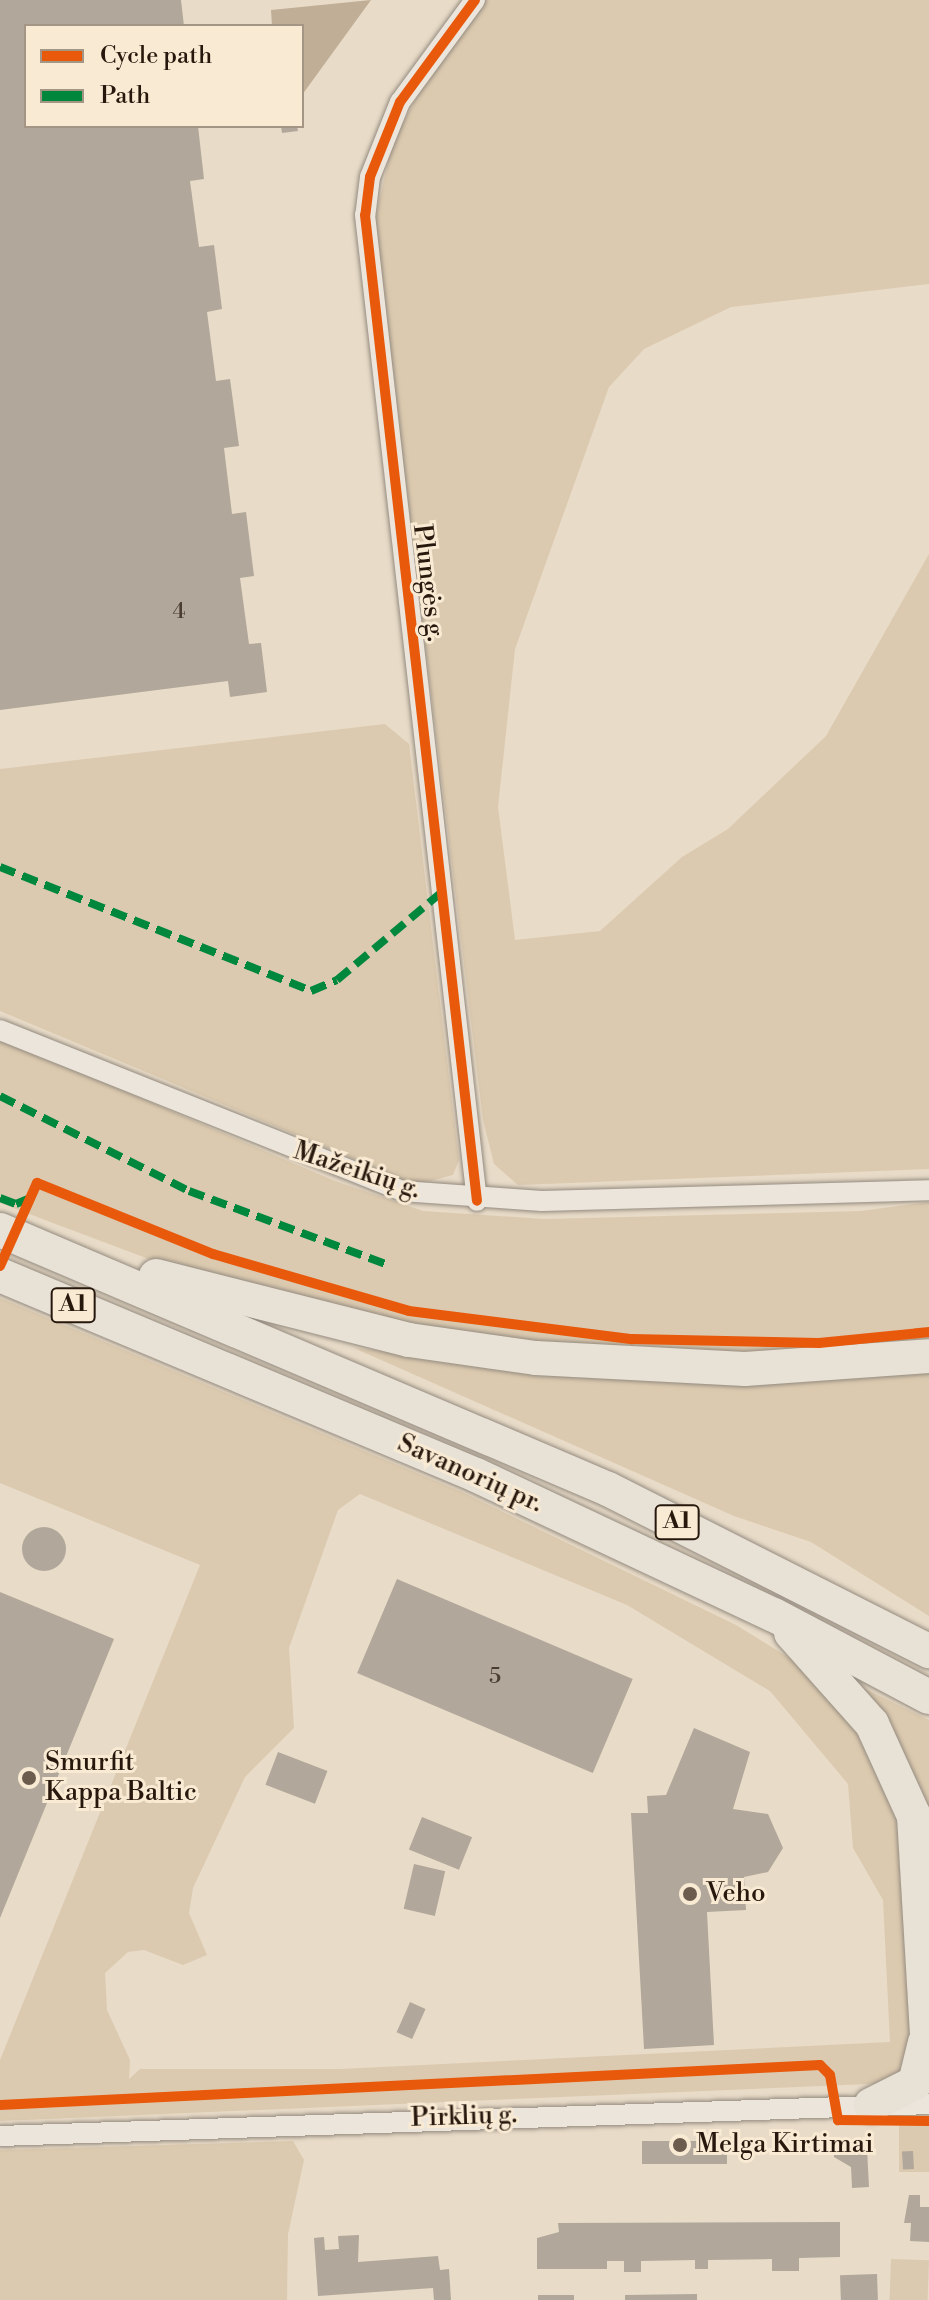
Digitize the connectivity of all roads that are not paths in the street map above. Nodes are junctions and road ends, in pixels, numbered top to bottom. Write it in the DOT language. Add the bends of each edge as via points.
graph roads {
  1 [pos="475,0"];
  2 [pos="0,1030"];
  3 [pos="929,1190"];
  4 [pos="477,1201"];
  5 [pos="6,1233"];
  6 [pos="0,1275"];
  7 [pos="929,1356"];
  8 [pos="774,1615"];
  9 [pos="929,1651"];
  10 [pos="929,1697"];
  11 [pos="927,2054"];
  12 [pos="928,2103"];
  13 [pos="871,2105"];
  14 [pos="0,2136"];
  1 -- 4 [label="street, Plungės g." via="400,102 370,177 365,215"];
  2 -- 4 [label="street, Mažeikių g." via="370,1181"];
  3 -- 4 [label="street, Mažeikių g."];
  5 -- 7 [label="highway" via="339,1324 474,1350 675,1368"];
  5 -- 9 [label="highway, Savanorių pr. / A1" via="608,1489"];
  6 -- 8 [label="highway, Savanorių pr. / A1" via="462,1469"];
  8 -- 10 [label="highway, Savanorių pr. / A1"];
  8 -- 11 [label="highway" via="872,1724 900,1776 921,1869"];
  11 -- 13 [label="highway" via="915,2083"];
  12 -- 13 [label="street, Pirklių g."];
  13 -- 14 [label="street, Pirklių g."];
}
